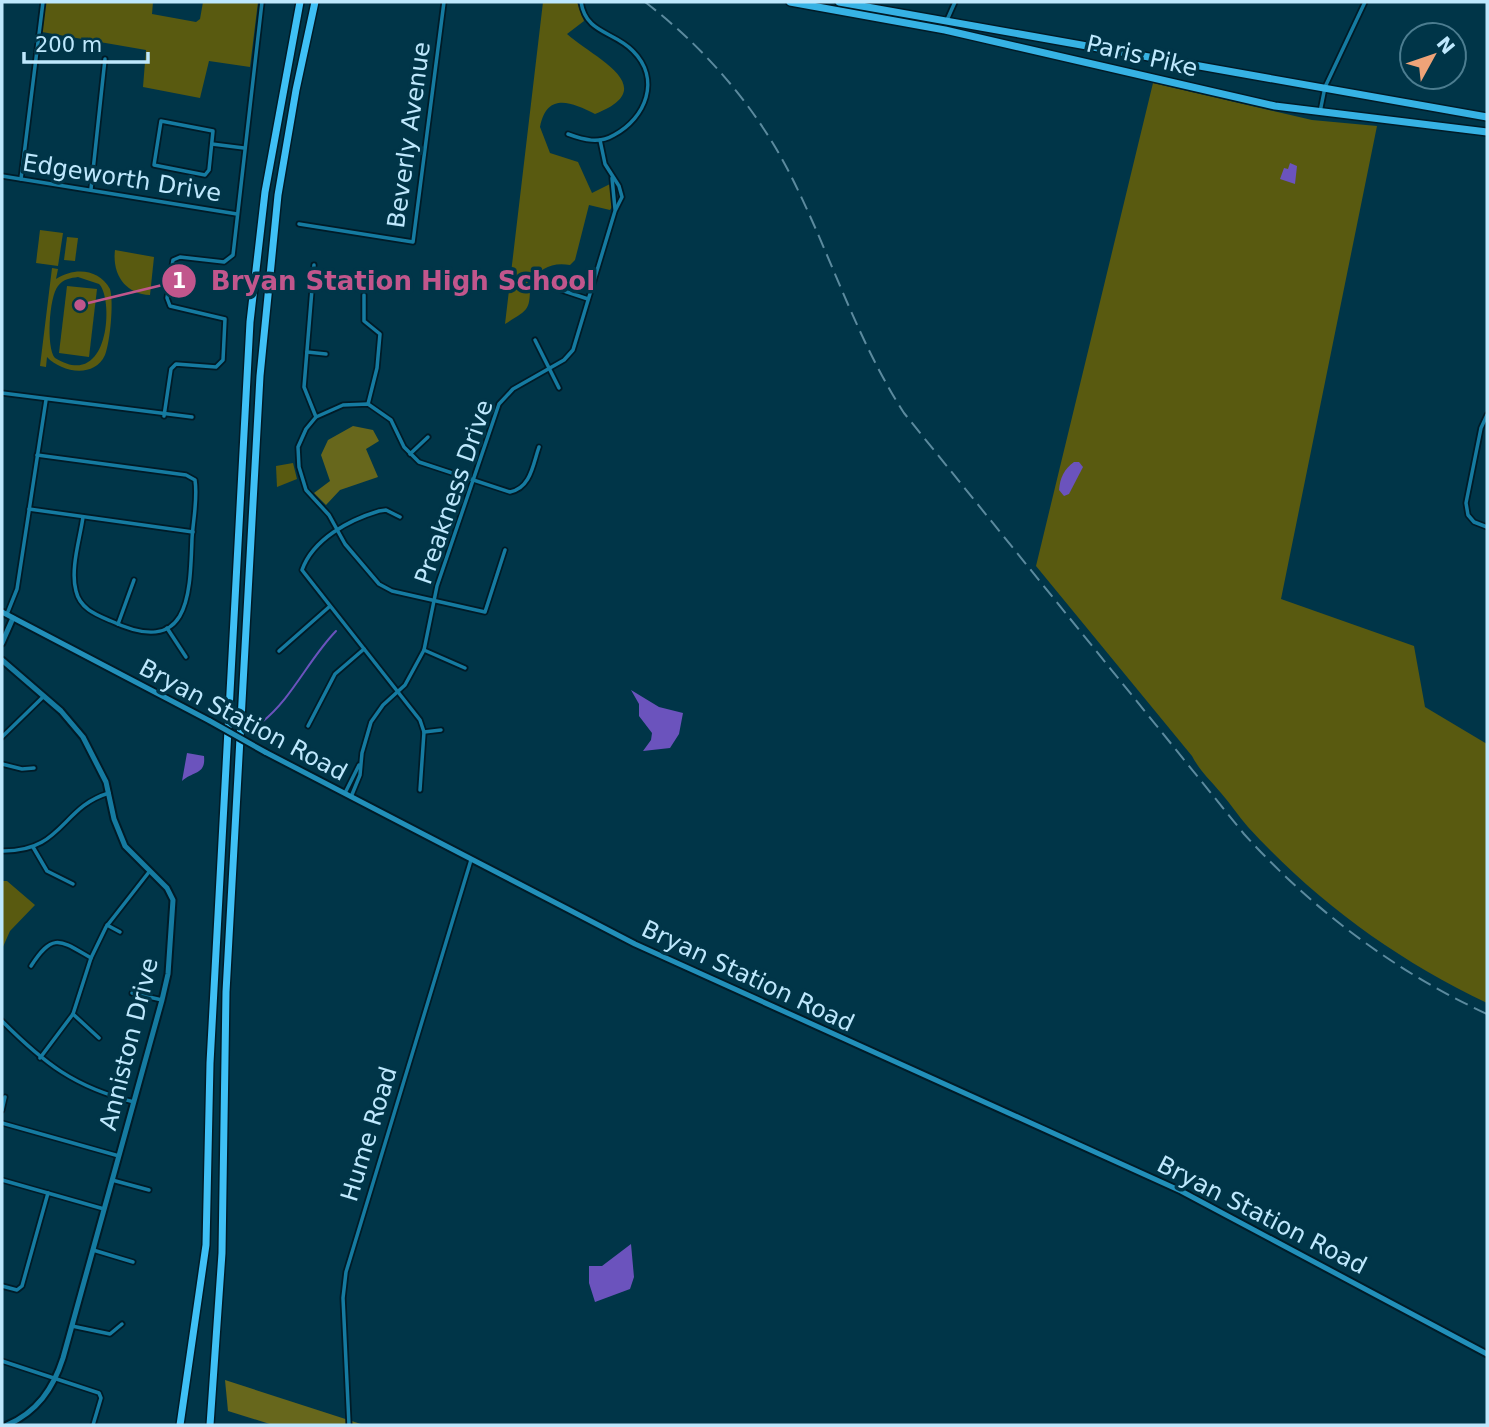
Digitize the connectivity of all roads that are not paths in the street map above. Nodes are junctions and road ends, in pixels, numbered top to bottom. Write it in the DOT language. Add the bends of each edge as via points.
graph roads {
  1 [pos="43,2"];
  2 [pos="262,2"];
  3 [pos="300,2"];
  4 [pos="315,2"];
  5 [pos="444,2"];
  6 [pos="580,2"];
  7 [pos="790,2"];
  8 [pos="839,2"];
  9 [pos="955,2"];
  10 [pos="1365,2"];
  11 [pos="947,20"];
  12 [pos="945,30"];
  13 [pos="105,59"];
  14 [pos="1325,87"];
  15 [pos="1320,114"];
  16 [pos="1487,117"];
  17 [pos="1487,132"];
  18 [pos="568,134"];
  19 [pos="600,140"];
  20 [pos="212,144"];
  21 [pos="244,148"];
  22 [pos="2,176"];
  23 [pos="612,178"];
  24 [pos="21,179"];
  25 [pos="91,189"];
  26 [pos="615,211"];
  27 [pos="237,214"];
  28 [pos="299,224"];
  29 [pos="314,265"];
  30 [pos="558,289"];
  31 [pos="365,295"];
  32 [pos="588,299"];
  33 [pos="536,340"];
  34 [pos="307,352"];
  35 [pos="326,354"];
  36 [pos="548,369"];
  37 [pos="559,388"];
  38 [pos="2,393"];
  39 [pos="46,400"];
  40 [pos="368,404"];
  41 [pos="1487,415"];
  42 [pos="164,416"];
  43 [pos="192,417"];
  44 [pos="316,417"];
  45 [pos="428,437"];
  46 [pos="539,447"];
  47 [pos="410,454"];
  48 [pos="37,455"];
  49 [pos="471,480"];
  50 [pos="29,509"];
  51 [pos="83,517"];
  52 [pos="400,517"];
  53 [pos="1487,527"];
  54 [pos="337,531"];
  55 [pos="193,533"];
  56 [pos="505,550"];
  57 [pos="134,580"];
  58 [pos="434,602"];
  59 [pos="329,607"];
  60 [pos="7,615"];
  61 [pos="118,624"];
  62 [pos="167,628"];
  63 [pos="2,643"];
  64 [pos="364,649"];
  65 [pos="424,650"];
  66 [pos="279,651"];
  67 [pos="186,657"];
  68 [pos="2,660"];
  69 [pos="465,668"];
  70 [pos="398,691"];
  71 [pos="44,696"];
  72 [pos="308,726"];
  73 [pos="441,730"];
  74 [pos="424,732"];
  75 [pos="2,737"];
  76 [pos="2,764"];
  77 [pos="34,768"];
  78 [pos="419,790"];
  79 [pos="109,793"];
  80 [pos="348,796"];
  81 [pos="33,847"];
  82 [pos="2,851"];
  83 [pos="471,860"];
  84 [pos="149,872"];
  85 [pos="73,884"];
  86 [pos="107,925"];
  87 [pos="120,932"];
  88 [pos="91,958"];
  89 [pos="31,966"];
  90 [pos="132,993"];
  91 [pos="162,1000"];
  92 [pos="73,1014"];
  93 [pos="2,1021"];
  94 [pos="99,1038"];
  95 [pos="40,1058"];
  96 [pos="5,1097"];
  97 [pos="134,1102"];
  98 [pos="2,1110"];
  99 [pos="2,1123"];
  100 [pos="119,1156"];
  101 [pos="2,1180"];
  102 [pos="112,1180"];
  103 [pos="149,1190"];
  104 [pos="48,1193"];
  105 [pos="104,1209"];
  106 [pos="93,1250"];
  107 [pos="133,1262"];
  108 [pos="2,1286"];
  109 [pos="122,1324"];
  110 [pos="72,1326"];
  111 [pos="1487,1354"];
  112 [pos="2,1361"];
  113 [pos="56,1379"];
  114 [pos="7,1425"];
  115 [pos="93,1425"];
  116 [pos="178,1425"];
  117 [pos="212,1425"];
  118 [pos="349,1425"];
  1 -- 24 [label="street"];
  2 -- 21 [label="street"];
  3 -- 116 [label="highway" via="265,192 250,322 209,1063 206,1245"];
  4 -- 117 [label="highway" via="278,195 260,376 225,1005 222,1253"];
  5 -- 28 [label="street, Beverly Avenue" via="413,242"];
  6 -- 19 [label="street" via="597,30 634,52 647,79 638,117"];
  7 -- 12 [label="highway, Paris Pike"];
  8 -- 11 [label="highway, Paris Pike"];
  9 -- 11 [label="street"];
  10 -- 14 [label="street"];
  11 -- 12 [label="highway"];
  11 -- 14 [label="highway, Paris Pike"];
  12 -- 15 [label="highway, Paris Pike"];
  13 -- 25 [label="street"];
  14 -- 15 [label="street"];
  14 -- 16 [label="highway, Paris Pike"];
  15 -- 17 [label="highway, Paris Pike"];
  18 -- 19 [label="street"];
  19 -- 23 [label="street, Preakness Drive"];
  20 -- 20 [label="street" via="205,175 154,165 161,121 209,128"];
  20 -- 21 [label="street"];
  21 -- 27 [label="street"];
  22 -- 24 [label="street, Edgeworth Drive"];
  23 -- 26 [label="street, Preakness Drive"];
  23 -- 26 [label="street, Preakness Drive" via="622,197"];
  24 -- 25 [label="street, Edgeworth Drive"];
  25 -- 27 [label="street, Edgeworth Drive"];
  26 -- 32 [label="street, Preakness Drive"];
  27 -- 42 [label="street" via="229,260 180,257 172,262 170,306 219,316 226,322 219,366 180,363 171,369"];
  29 -- 34 [label="street"];
  30 -- 32 [label="street"];
  31 -- 40 [label="street" via="364,321 380,334"];
  32 -- 36 [label="street, Preakness Drive" via="576,345 564,360"];
  33 -- 36 [label="street"];
  34 -- 35 [label="street"];
  34 -- 44 [label="street" via="304,387"];
  36 -- 37 [label="street"];
  36 -- 49 [label="street, Preakness Drive" via="513,389 499,404"];
  38 -- 39 [label="street"];
  39 -- 42 [label="street"];
  39 -- 48 [label="street"];
  40 -- 44 [label="street" via="343,405"];
  40 -- 47 [label="street" via="391,420"];
  41 -- 53 [label="street" via="1466,506 1474,523"];
  42 -- 43 [label="street"];
  44 -- 54 [label="street" via="300,441 299,467 306,489"];
  45 -- 47 [label="street"];
  46 -- 49 [label="street" via="520,489 505,491"];
  47 -- 49 [label="street" via="431,467"];
  48 -- 50 [label="street"];
  48 -- 55 [label="street" via="189,476 196,481"];
  49 -- 58 [label="street, Preakness Drive"];
  50 -- 51 [label="street"];
  50 -- 60 [label="street" via="17,589"];
  51 -- 55 [label="street"];
  51 -- 61 [label="street" via="76,594 93,613"];
  52 -- 54 [label="street" via="379,511"];
  54 -- 58 [label="street" via="379,584"];
  54 -- 59 [label="street" via="319,543 302,570"];
  55 -- 62 [label="street" via="189,598"];
  56 -- 58 [label="street" via="485,612"];
  57 -- 61 [label="street"];
  58 -- 65 [label="street, Preakness Drive"];
  59 -- 64 [label="street"];
  59 -- 66 [label="street"];
  60 -- 63 [label="street"];
  60 -- 80 [label="main road, Bryan Station Road, bridge"];
  61 -- 62 [label="street" via="143,633"];
  62 -- 67 [label="street"];
  64 -- 70 [label="street"];
  64 -- 72 [label="street" via="335,674"];
  65 -- 69 [label="street"];
  65 -- 70 [label="street, Preakness Drive"];
  68 -- 71 [label="street, Anniston Drive"];
  70 -- 74 [label="street" via="415,711"];
  70 -- 80 [label="street, Preakness Drive" via="371,722"];
  71 -- 75 [label="street"];
  71 -- 79 [label="street, Anniston Drive" via="83,737"];
  73 -- 74 [label="street"];
  74 -- 78 [label="street"];
  76 -- 77 [label="street"];
  79 -- 81 [label="street" via="87,803 50,840"];
  79 -- 84 [label="street, Anniston Drive" via="121,838"];
  80 -- 83 [label="main road, Bryan Station Road"];
  81 -- 82 [label="street"];
  81 -- 85 [label="street" via="47,871"];
  83 -- 111 [label="main road, Bryan Station Road" via="718,983 1181,1191"];
  83 -- 118 [label="street, Hume Road" via="346,1272 343,1298"];
  84 -- 86 [label="street"];
  84 -- 91 [label="street, Anniston Drive" via="173,900"];
  86 -- 87 [label="street"];
  86 -- 88 [label="street"];
  88 -- 89 [label="street" via="55,941 45,946"];
  88 -- 92 [label="street"];
  90 -- 91 [label="street"];
  91 -- 97 [label="street, Anniston Drive"];
  92 -- 94 [label="street"];
  92 -- 95 [label="street"];
  93 -- 95 [label="street"];
  95 -- 97 [label="street" via="85,1087"];
  96 -- 98 [label="street"];
  97 -- 100 [label="street, Anniston Drive"];
  99 -- 100 [label="street"];
  100 -- 102 [label="street, Anniston Drive"];
  101 -- 104 [label="street"];
  102 -- 103 [label="street"];
  102 -- 105 [label="street, Anniston Drive"];
  104 -- 105 [label="street"];
  104 -- 108 [label="street" via="22,1286 18,1290"];
  105 -- 106 [label="street, Anniston Drive"];
  106 -- 107 [label="street"];
  106 -- 110 [label="street, Anniston Drive"];
  109 -- 110 [label="street" via="110,1334"];
  110 -- 113 [label="street, Anniston Drive"];
  112 -- 113 [label="street"];
  113 -- 114 [label="street, Anniston Drive" via="36,1406"];
  113 -- 115 [label="street" via="94,1390 101,1398"];
}
